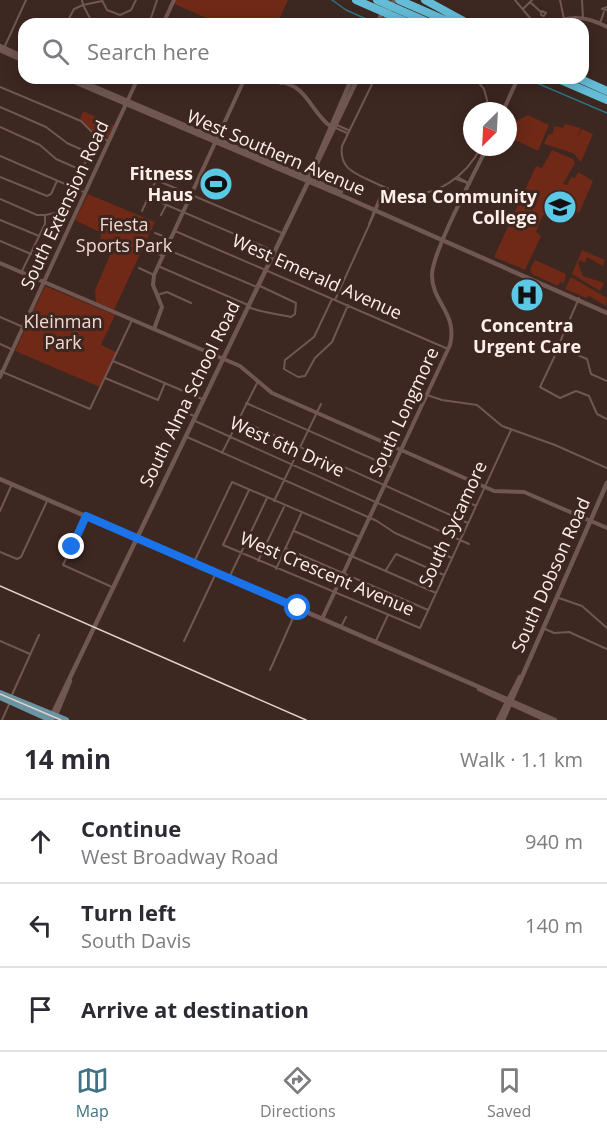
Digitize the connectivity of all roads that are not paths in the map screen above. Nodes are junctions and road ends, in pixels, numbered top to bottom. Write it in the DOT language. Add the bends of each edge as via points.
graph roads {
  1 [pos="26,0"];
  2 [pos="82,0"];
  3 [pos="102,0"];
  4 [pos="136,0"];
  5 [pos="157,0"];
  6 [pos="174,0"];
  7 [pos="356,0"];
  8 [pos="377,0"];
  9 [pos="388,0"];
  10 [pos="394,0"];
  11 [pos="399,0"];
  12 [pos="425,0"];
  13 [pos="515,0"];
  14 [pos="560,0"];
  15 [pos="582,0"];
  16 [pos="531,1"];
  17 [pos="82,4"];
  18 [pos="523,9"];
  19 [pos="606,10"];
  20 [pos="386,12"];
  21 [pos="541,12"];
  22 [pos="126,13"];
  23 [pos="69,18"];
  24 [pos="90,18"];
  25 [pos="128,18"];
  26 [pos="151,18"];
  27 [pos="166,18"];
  28 [pos="382,18"];
  29 [pos="384,18"];
  30 [pos="398,18"];
  31 [pos="418,18"];
  32 [pos="440,18"];
  33 [pos="459,18"];
  34 [pos="530,18"];
  35 [pos="564,18"];
  36 [pos="583,18"];
  37 [pos="589,20"];
  38 [pos="600,23"];
  39 [pos="607,27"];
  40 [pos="1,48"];
  41 [pos="18,56"];
  42 [pos="82,84"];
  43 [pos="85,84"];
  44 [pos="91,84"];
  45 [pos="135,84"];
  46 [pos="242,84"];
  47 [pos="286,84"];
  48 [pos="350,84"];
  49 [pos="354,84"];
  50 [pos="372,84"];
  51 [pos="480,84"];
  52 [pos="515,84"];
  53 [pos="577,84"];
  54 [pos="585,84"];
  55 [pos="0,87"];
  56 [pos="90,87"];
  57 [pos="588,87"];
  58 [pos="607,90"];
  59 [pos="607,101"];
  60 [pos="488,102"];
  61 [pos="506,102"];
  62 [pos="127,103"];
  63 [pos="0,107"];
  64 [pos="144,112"];
  65 [pos="159,114"];
  66 [pos="81,122"];
  67 [pos="333,125"];
  68 [pos="181,126"];
  69 [pos="0,127"];
  70 [pos="78,127"];
  71 [pos="10,131"];
  72 [pos="348,131"];
  73 [pos="97,136"];
  74 [pos="8,137"];
  75 [pos="30,140"];
  76 [pos="216,140"];
  77 [pos="109,141"];
  78 [pos="27,146"];
  79 [pos="89,153"];
  80 [pos="0,156"];
  81 [pos="476,156"];
  82 [pos="483,156"];
  83 [pos="261,160"];
  84 [pos="81,170"];
  85 [pos="0,177"];
  86 [pos="458,178"];
  87 [pos="308,179"];
  88 [pos="57,180"];
  89 [pos="470,184"];
  90 [pos="74,188"];
  91 [pos="385,188"];
  92 [pos="86,193"];
  93 [pos="192,195"];
  94 [pos="148,197"];
  95 [pos="0,199"];
  96 [pos="166,205"];
  97 [pos="375,209"];
  98 [pos="142,211"];
  99 [pos="184,213"];
  100 [pos="45,215"];
  101 [pos="161,215"];
  102 [pos="0,220"];
  103 [pos="175,231"];
  104 [pos="155,233"];
  105 [pos="282,234"];
  106 [pos="39,237"];
  107 [pos="171,239"];
  108 [pos="444,239"];
  109 [pos="0,241"];
  110 [pos="166,249"];
  111 [pos="274,251"];
  112 [pos="153,252"];
  113 [pos="470,252"];
  114 [pos="31,254"];
  115 [pos="163,256"];
  116 [pos="488,257"];
  117 [pos="1,265"];
  118 [pos="158,266"];
  119 [pos="139,268"];
  120 [pos="266,269"];
  121 [pos="22,272"];
  122 [pos="154,275"];
  123 [pos="44,282"];
  124 [pos="257,286"];
  125 [pos="157,295"];
  126 [pos="334,299"];
  127 [pos="578,299"];
  128 [pos="191,303"];
  129 [pos="348,305"];
  130 [pos="247,306"];
  131 [pos="607,311"];
  132 [pos="0,317"];
  133 [pos="132,320"];
  134 [pos="23,327"];
  135 [pos="154,329"];
  136 [pos="560,342"];
  137 [pos="0,344"];
  138 [pos="12,350"];
  139 [pos="448,350"];
  140 [pos="222,358"];
  141 [pos="113,361"];
  142 [pos="1,373"];
  143 [pos="105,378"];
  144 [pos="258,381"];
  145 [pos="607,381"];
  146 [pos="165,383"];
  147 [pos="427,395"];
  148 [pos="202,399"];
  149 [pos="246,403"];
  150 [pos="321,405"];
  151 [pos="178,409"];
  152 [pos="317,413"];
  153 [pos="193,418"];
  154 [pos="238,419"];
  155 [pos="607,419"];
  156 [pos="308,430"];
  157 [pos="511,430"];
  158 [pos="184,436"];
  159 [pos="230,436"];
  160 [pos="300,447"];
  161 [pos="402,451"];
  162 [pos="222,453"];
  163 [pos="292,463"];
  164 [pos="393,468"];
  165 [pos="607,468"];
  166 [pos="0,479"];
  167 [pos="284,480"];
  168 [pos="607,483"];
  169 [pos="12,484"];
  170 [pos="386,484"];
  171 [pos="485,487"];
  172 [pos="249,490"];
  173 [pos="267,498"];
  174 [pos="460,498"];
  175 [pos="48,499"];
  176 [pos="274,501"];
  177 [pos="378,501"];
  178 [pos="285,506"];
  179 [pos="476,506"];
  180 [pos="0,511"];
  181 [pos="302,513"];
  182 [pos="86,516"];
  183 [pos="370,518"];
  184 [pos="590,521"];
  185 [pos="468,523"];
  186 [pos="607,528"];
  187 [pos="294,531"];
  188 [pos="135,537"];
  189 [pos="360,537"];
  190 [pos="460,540"];
  191 [pos="469,544"];
  192 [pos="285,549"];
  193 [pos="0,552"];
  194 [pos="240,553"];
  195 [pos="352,555"];
  196 [pos="452,558"];
  197 [pos="258,561"];
  198 [pos="194,562"];
  199 [pos="276,569"];
  200 [pos="386,570"];
  201 [pos="216,572"];
  202 [pos="344,573"];
  203 [pos="444,575"];
  204 [pos="229,578"];
  205 [pos="112,587"];
  206 [pos="335,591"];
  207 [pos="436,593"];
  208 [pos="556,597"];
  209 [pos="298,608"];
  210 [pos="428,610"];
  211 [pos="389,614"];
  212 [pos="346,616"];
  213 [pos="322,619"];
  214 [pos="341,627"];
  215 [pos="542,627"];
  216 [pos="420,628"];
  217 [pos="607,628"];
  218 [pos="39,635"];
  219 [pos="0,641"];
  220 [pos="184,641"];
  221 [pos="375,642"];
  222 [pos="607,649"];
  223 [pos="30,654"];
  224 [pos="270,670"];
  225 [pos="0,695"];
  226 [pos="11,700"];
  227 [pos="509,702"];
  228 [pos="52,718"];
  229 [pos="2,720"];
  230 [pos="66,720"];
  231 [pos="500,720"];
  232 [pos="546,720"];
  233 [pos="555,720"];
  1 -- 40 [label="street"];
  2 -- 17 [label="street"];
  3 -- 17 [label="street"];
  3 -- 22 [label="street" via="110,12"];
  4 -- 22 [label="street"];
  5 -- 26 [label="street"];
  6 -- 27 [label="street"];
  7 -- 20 [label="highway"];
  8 -- 31 [label="highway"];
  9 -- 20 [label="main road"];
  10 -- 20 [label="main road"];
  11 -- 32 [label="highway"];
  12 -- 33 [label="highway"];
  13 -- 18 [label="street"];
  14 -- 35 [label="street"];
  15 -- 36 [label="street"];
  16 -- 18 [label="street"];
  16 -- 21 [label="street"];
  17 -- 23 [label="street"];
  17 -- 24 [label="street"];
  18 -- 34 [label="street"];
  19 -- 38 [label="street"];
  20 -- 28 [label="main road"];
  20 -- 29 [label="main road"];
  20 -- 30 [label="highway"];
  22 -- 25 [label="street"];
  37 -- 38 [label="street"];
  38 -- 39 [label="street"];
  40 -- 41 [label="main road"];
  42 -- 56 [label="main road, West Southern Avenue"];
  43 -- 56 [label="main road, West Southern Avenue"];
  44 -- 56 [label="street"];
  45 -- 62 [label="street, South Extension Road"];
  46 -- 76 [label="street"];
  47 -- 67 [label="street" via="306,95 321,117"];
  48 -- 67 [label="main road, South Alma School Road"];
  49 -- 67 [label="main road, South Alma School Road"];
  50 -- 72 [label="street"];
  51 -- 60 [label="street"];
  52 -- 61 [label="street"];
  53 -- 57 [label="highway"];
  54 -- 57 [label="highway"];
  55 -- 66 [label="street"];
  56 -- 62 [label="main road, West Southern Avenue"];
  57 -- 58 [label="highway"];
  57 -- 59 [label="highway"];
  62 -- 64 [label="main road, West Southern Avenue"];
  62 -- 65 [label="main road, West Southern Avenue"];
  62 -- 77 [label="street, South Extension Road"];
  63 -- 79 [label="street" via="46,127"];
  64 -- 65 [label="main road"];
  64 -- 68 [label="main road, West Southern Avenue"];
  65 -- 68 [label="main road, West Southern Avenue"];
  66 -- 70 [label="street"];
  66 -- 73 [label="street"];
  67 -- 72 [label="street"];
  67 -- 87 [label="main road, South Alma School Road"];
  68 -- 76 [label="main road, West Southern Avenue"];
  68 -- 76 [label="main road, West Southern Avenue"];
  69 -- 71 [label="street"];
  71 -- 74 [label="street"];
  71 -- 75 [label="street"];
  72 -- 91 [label="street" via="342,146 344,164 354,174"];
  73 -- 77 [label="street"];
  73 -- 79 [label="street"];
  75 -- 78 [label="street"];
  75 -- 84 [label="street" via="56,159"];
  76 -- 83 [label="main road, West Southern Avenue"];
  76 -- 83 [label="main road, West Southern Avenue"];
  76 -- 93 [label="street"];
  77 -- 92 [label="street, South Extension Road"];
  79 -- 84 [label="street"];
  80 -- 88 [label="street"];
  81 -- 86 [label="street"];
  82 -- 89 [label="street, South Longmore"];
  83 -- 87 [label="main road, West Southern Avenue"];
  83 -- 87 [label="main road, West Southern Avenue"];
  84 -- 90 [label="street"];
  85 -- 88 [label="street" via="47,196"];
  86 -- 89 [label="street"];
  86 -- 91 [label="street" via="417,194"];
  87 -- 97 [label="main road, West Southern Avenue"];
  87 -- 105 [label="main road, South Alma School Road"];
  88 -- 90 [label="street"];
  89 -- 108 [label="street, South Longmore"];
  90 -- 92 [label="street"];
  90 -- 100 [label="street" via="61,213"];
  91 -- 97 [label="street"];
  92 -- 123 [label="street, South Extension Road"];
  93 -- 94 [label="street" via="156,180"];
  93 -- 99 [label="street"];
  93 -- 105 [label="street"];
  94 -- 96 [label="street"];
  94 -- 98 [label="street"];
  95 -- 100 [label="street"];
  96 -- 99 [label="street"];
  96 -- 101 [label="street"];
  97 -- 108 [label="main road, West Southern Avenue"];
  97 -- 126 [label="street"];
  99 -- 103 [label="street"];
  99 -- 111 [label="street"];
  100 -- 106 [label="street"];
  102 -- 106 [label="street"];
  103 -- 107 [label="street"];
  103 -- 120 [label="street, West Emerald Avenue"];
  104 -- 107 [label="street"];
  105 -- 111 [label="main road, South Alma School Road"];
  106 -- 114 [label="street"];
  107 -- 110 [label="street"];
  108 -- 113 [label="main road, West Southern Avenue"];
  108 -- 116 [label="main road, West Southern Avenue"];
  108 -- 139 [label="street, South Longmore" via="434,261 432,279 451,322"];
  109 -- 114 [label="street"];
  110 -- 115 [label="street"];
  110 -- 124 [label="street"];
  111 -- 120 [label="main road, South Alma School Road"];
  112 -- 115 [label="street"];
  113 -- 116 [label="main road"];
  113 -- 127 [label="main road, West Southern Avenue"];
  114 -- 121 [label="street"];
  115 -- 118 [label="street"];
  116 -- 127 [label="main road, West Southern Avenue"];
  117 -- 121 [label="street"];
  118 -- 122 [label="street"];
  118 -- 130 [label="street"];
  119 -- 122 [label="street"];
  120 -- 124 [label="main road, South Alma School Road"];
  120 -- 126 [label="street, West Emerald Avenue"];
  121 -- 123 [label="street"];
  122 -- 125 [label="street" via="152,283"];
  123 -- 133 [label="street"];
  123 -- 134 [label="street, South Extension Road"];
  124 -- 130 [label="main road, South Alma School Road"];
  124 -- 130 [label="street" via="294,301 296,312 291,317 262,313"];
  125 -- 128 [label="street" via="167,292"];
  125 -- 135 [label="street" via="162,310"];
  126 -- 129 [label="street, West Emerald Avenue"];
  126 -- 129 [label="street" via="314,337 285,360 284,369 298,377 305,376 315,358 332,342"];
  127 -- 131 [label="main road, West Southern Avenue"];
  127 -- 136 [label="street"];
  129 -- 139 [label="street, West Emerald Avenue"];
  130 -- 140 [label="main road, South Alma School Road"];
  132 -- 134 [label="street"];
  133 -- 135 [label="street"];
  133 -- 141 [label="street"];
  134 -- 138 [label="street, South Extension Road"];
  135 -- 140 [label="street"];
  137 -- 138 [label="street"];
  138 -- 142 [label="street, South Extension Road"];
  139 -- 147 [label="street, South Longmore"];
  140 -- 144 [label="street" via="247,369"];
  140 -- 148 [label="main road, South Alma School Road"];
  141 -- 143 [label="street"];
  141 -- 146 [label="street"];
  142 -- 143 [label="street" via="90,409"];
  143 -- 146 [label="street" via="158,400"];
  144 -- 149 [label="street"];
  144 -- 152 [label="street" via="268,391"];
  145 -- 155 [label="street" via="591,374 587,359 560,346 540,388 560,398 576,391 589,396 597,414"];
  146 -- 148 [label="street"];
  147 -- 157 [label="street" via="477,405 495,422"];
  147 -- 161 [label="street, South Longmore"];
  148 -- 153 [label="main road, South Alma School Road"];
  149 -- 154 [label="street"];
  149 -- 156 [label="street"];
  150 -- 152 [label="street"];
  151 -- 153 [label="street, West 6th Drive"];
  152 -- 156 [label="street"];
  152 -- 161 [label="street"];
  153 -- 158 [label="main road, South Alma School Road"];
  153 -- 159 [label="street, West 6th Drive"];
  154 -- 159 [label="street"];
  154 -- 160 [label="street"];
  156 -- 160 [label="street"];
  156 -- 164 [label="street"];
  157 -- 165 [label="street" via="555,444"];
  157 -- 171 [label="street, South Sycamore"];
  158 -- 162 [label="street"];
  158 -- 188 [label="main road, South Alma School Road"];
  159 -- 162 [label="street"];
  159 -- 163 [label="street, West 6th Drive"];
  160 -- 163 [label="street"];
  160 -- 170 [label="street"];
  161 -- 164 [label="street, South Longmore"];
  161 -- 171 [label="street"];
  162 -- 167 [label="street"];
  163 -- 167 [label="street"];
  163 -- 177 [label="street, West 6th Drive"];
  164 -- 170 [label="street, South Longmore"];
  166 -- 169 [label="main road"];
  167 -- 176 [label="street"];
  167 -- 183 [label="street"];
  168 -- 184 [label="main road, South Dobson Road"];
  169 -- 175 [label="main road"];
  169 -- 180 [label="street"];
  170 -- 177 [label="street, South Longmore"];
  170 -- 185 [label="street"];
  171 -- 179 [label="street, South Sycamore"];
  171 -- 184 [label="street" via="498,493 524,492"];
  172 -- 173 [label="street"];
  172 -- 194 [label="street, West Crescent Avenue" via="223,545"];
  172 -- 198 [label="street" via="232,482"];
  173 -- 176 [label="street"];
  173 -- 194 [label="street"];
  174 -- 179 [label="street"];
  175 -- 182 [label="main road"];
  175 -- 193 [label="street" via="20,559"];
  176 -- 178 [label="street"];
  177 -- 183 [label="street, South Longmore"];
  177 -- 190 [label="street, West 6th Drive"];
  178 -- 181 [label="street"];
  178 -- 197 [label="street"];
  179 -- 185 [label="street, South Sycamore"];
  181 -- 187 [label="street"];
  181 -- 189 [label="street"];
  182 -- 188 [label="main road"];
  182 -- 205 [label="street" via="63,566"];
  183 -- 189 [label="street, South Longmore"];
  183 -- 196 [label="street"];
  184 -- 186 [label="street"];
  184 -- 208 [label="main road, South Dobson Road"];
  185 -- 190 [label="street, South Sycamore"];
  187 -- 192 [label="street"];
  187 -- 195 [label="street"];
  188 -- 198 [label="main road"];
  188 -- 205 [label="main road, South Alma School Road"];
  189 -- 195 [label="street, South Longmore"];
  190 -- 191 [label="street, West 6th Drive"];
  190 -- 196 [label="street, South Sycamore"];
  192 -- 199 [label="street"];
  192 -- 202 [label="street"];
  194 -- 197 [label="street, West Crescent Avenue"];
  194 -- 204 [label="street"];
  195 -- 200 [label="street"];
  195 -- 202 [label="street, South Longmore"];
  196 -- 203 [label="street, South Sycamore"];
  197 -- 199 [label="street, West Crescent Avenue"];
  198 -- 201 [label="main road"];
  199 -- 206 [label="street, West Crescent Avenue"];
  200 -- 203 [label="street" via="396,554"];
  200 -- 207 [label="street"];
  201 -- 204 [label="main road"];
  201 -- 220 [label="street"];
  202 -- 206 [label="street, South Longmore"];
  202 -- 210 [label="street"];
  203 -- 207 [label="street, South Sycamore"];
  204 -- 209 [label="main road"];
  205 -- 228 [label="main road, South Alma School Road"];
  206 -- 211 [label="street, West Crescent Avenue"];
  206 -- 213 [label="street, South Longmore"];
  207 -- 210 [label="street, South Sycamore"];
  208 -- 215 [label="main road, South Dobson Road"];
  208 -- 217 [label="street" via="582,606"];
  209 -- 213 [label="main road"];
  209 -- 224 [label="street"];
  210 -- 216 [label="street, South Sycamore"];
  211 -- 216 [label="street, West Crescent Avenue"];
  211 -- 221 [label="street"];
  212 -- 214 [label="street"];
  213 -- 214 [label="main road"];
  214 -- 221 [label="main road"];
  215 -- 222 [label="street" via="554,633 576,635"];
  215 -- 227 [label="main road, South Dobson Road"];
  218 -- 223 [label="street"];
  219 -- 223 [label="street"];
  221 -- 227 [label="main road"];
  223 -- 226 [label="street"];
  225 -- 226 [label="main road"];
  226 -- 228 [label="main road"];
  226 -- 229 [label="street"];
  227 -- 231 [label="main road, South Dobson Road"];
  227 -- 232 [label="main road"];
  227 -- 233 [label="main road"];
  228 -- 230 [label="main road"];
}
